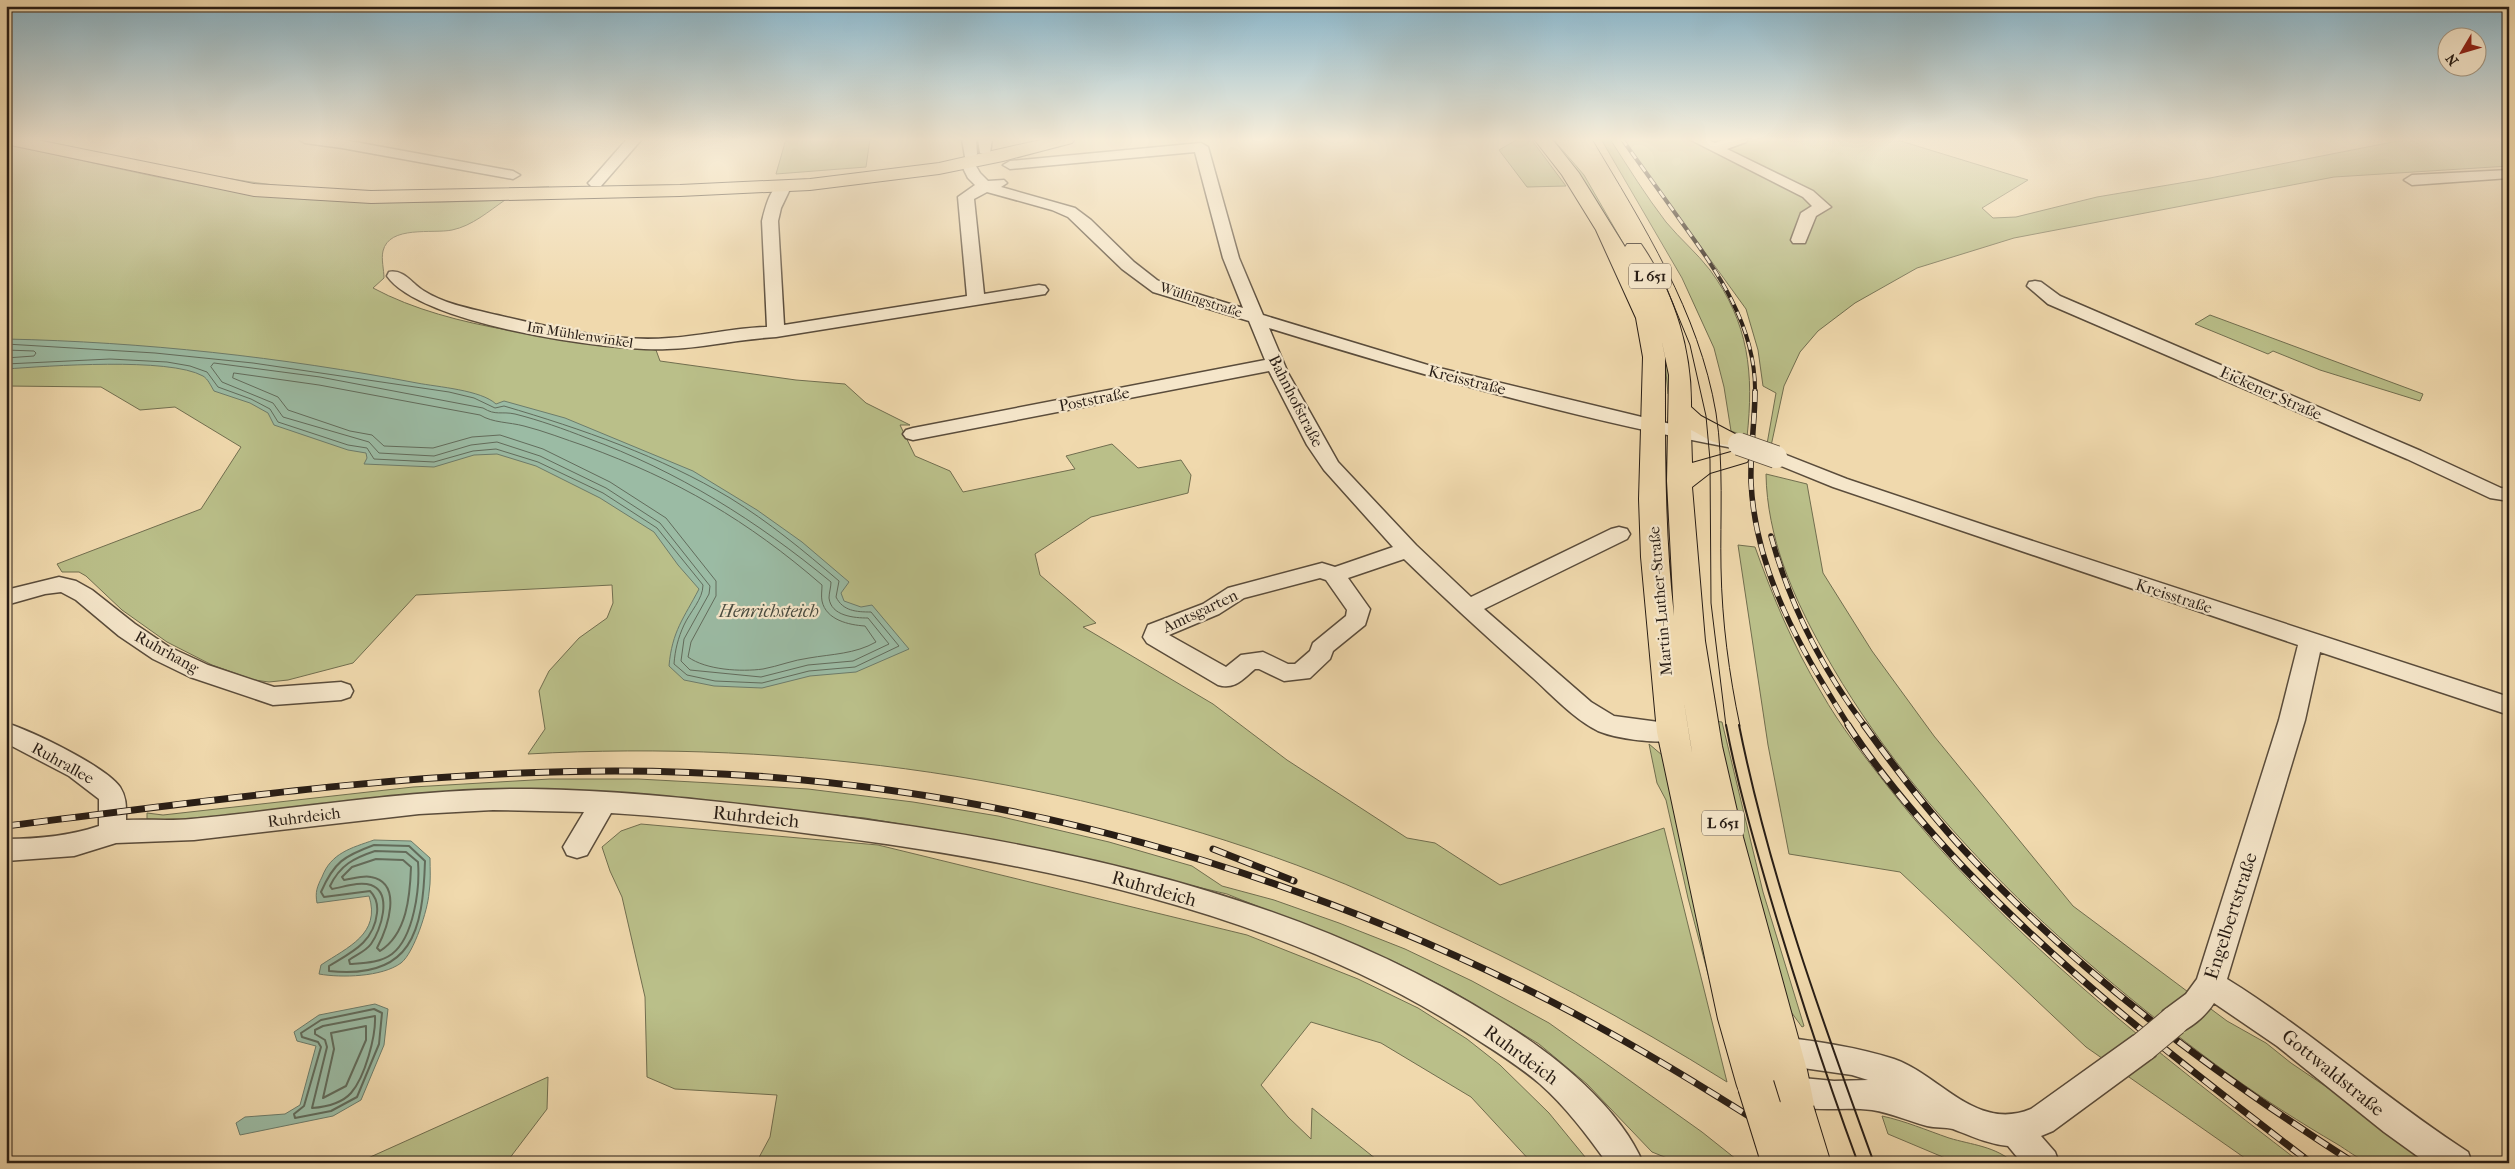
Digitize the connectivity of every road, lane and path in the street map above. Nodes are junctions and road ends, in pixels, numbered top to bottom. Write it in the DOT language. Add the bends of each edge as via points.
graph roads {
  1 [pos="309,194"];
  2 [pos="451,194"];
  3 [pos="780,194"];
  4 [pos="974,194"];
  5 [pos="1008,194"];
  6 [pos="1213,194"];
  7 [pos="1583,194"];
  8 [pos="1601,194"];
  9 [pos="1807,194"];
  10 [pos="1799,240"];
  11 [pos="395,276"];
  12 [pos="2035,286"];
  13 [pos="1039,290"];
  14 [pos="976,301"];
  15 [pos="1257,318"];
  16 [pos="776,332"];
  17 [pos="1275,364"];
  18 [pos="1679,420"];
  19 [pos="913,434"];
  20 [pos="1653,436"];
  21 [pos="1734,447"];
  22 [pos="1681,483"];
  23 [pos="2503,495"];
  24 [pos="2509,514"];
  25 [pos="1620,534"];
  26 [pos="1408,550"];
  27 [pos="1334,575"];
  28 [pos="6,598"];
  29 [pos="1468,608"];
  30 [pos="2311,641"];
  31 [pos="341,691"];
  32 [pos="2509,706"];
  33 [pos="6,732"];
  34 [pos="1672,732"];
  35 [pos="604,802"];
  36 [pos="114,832"];
  37 [pos="577,847"];
  38 [pos="6,850"];
  39 [pos="2210,984"];
  40 [pos="1746,1047"];
  41 [pos="1782,1052"];
  42 [pos="1781,1096"];
  43 [pos="1955,1115"];
  44 [pos="2016,1131"];
  45 [pos="1627,1163"];
  46 [pos="1780,1163"];
  47 [pos="1812,1163"];
  48 [pos="2043,1163"];
  49 [pos="2456,1163"];
  1 -- 2 [label="main road" via="363,197"];
  3 -- 16 [label="street" via="770,221"];
  4 -- 14 [label="street" via="966,197"];
  5 -- 15 [label="street, Wülfingstraße" via="1075,214 1146,281 1160,288"];
  6 -- 15 [label="street, Bahnhofstraße" via="1224,237"];
  7 -- 20 [label="main road, Martin-Luther-Straße / L 651" via="1606,230 1647,318 1654,357"];
  8 -- 18 [label="main road, Martin-Luther-Straße / L 651" via="1645,268 1662,305 1678,361"];
  9 -- 10 [label="street" via="1823,207 1809,213"];
  11 -- 16 [label="street, Im Mühlenwinkel" via="418,295 455,311 529,328 624,344 668,344"];
  12 -- 23 [label="street, Eickener Straße" via="2054,300"];
  13 -- 14 [label="street, Im Mühlenwinkel"];
  14 -- 16 [label="street, Im Mühlenwinkel"];
  15 -- 17 [label="street, Bahnhofstraße"];
  15 -- 20 [label="street, Kreisstraße"];
  17 -- 19 [label="street, Poststraße"];
  17 -- 26 [label="street, Bahnhofstraße" via="1331,466"];
  18 -- 20 [label="main road"];
  18 -- 21 [label="main road" via="1693,421"];
  18 -- 22 [label="main road, Martin-Luther-Straße / L 651"];
  20 -- 34 [label="main road, Martin-Luther-Straße / L 651" via="1654,557"];
  21 -- 22 [label="main road"];
  21 -- 30 [label="street, Kreisstraße"];
  22 -- 41 [label="main road, Martin-Luther-Straße / L 651" via="1688,628 1700,716"];
  23 -- 24 [label="street"];
  25 -- 29 [label="street"];
  26 -- 27 [label="street, Amtsgarten"];
  26 -- 29 [label="street, Bahnhofstraße"];
  27 -- 27 [label="street, Amtsgarten" via="1359,609 1357,619 1321,649 1322,653 1301,672 1284,673 1263,660 1249,661 1227,679 1155,637 1156,631 1211,608 1236,593 1322,570"];
  28 -- 31 [label="street, Ruhrhang" via="43,587 68,586 127,630 198,671 273,696"];
  29 -- 34 [label="street, Bahnhofstraße" via="1600,720 1629,729"];
  30 -- 32 [label="street, Kreisstraße"];
  30 -- 39 [label="street, Engelbertstraße" via="2292,720"];
  33 -- 36 [label="street, Ruhrallee" via="103,786 114,803"];
  34 -- 40 [label="main road, Martin-Luther-Straße / L 651"];
  35 -- 36 [label="street, Ruhrdeich" via="540,799 449,802 181,831"];
  35 -- 37 [label="street"];
  35 -- 45 [label="street, Ruhrdeich" via="850,827 994,850 1128,881 1274,926 1413,984 1528,1056 1584,1107"];
  36 -- 38 [label="street, Ruhrdeich" via="85,842"];
  39 -- 44 [label="street, Engelbertstraße, bridge" via="2197,1003 2144,1046 2042,1120"];
  39 -- 49 [label="street, Gottwaldstraße" via="2261,1017 2388,1118"];
  40 -- 41 [label="main road"];
  40 -- 42 [label="main road, L 651"];
  41 -- 42 [label="main road, Martin-Luther-Straße / L 651"];
  41 -- 43 [label="street" via="1852,1061 1894,1074"];
  42 -- 43 [label="street" via="1870,1095"];
  42 -- 46 [label="main road, L 651, bridge"];
  42 -- 47 [label="main road, L 651, bridge"];
  43 -- 44 [label="street" via="1994,1129"];
  44 -- 48 [label="street"];
}
